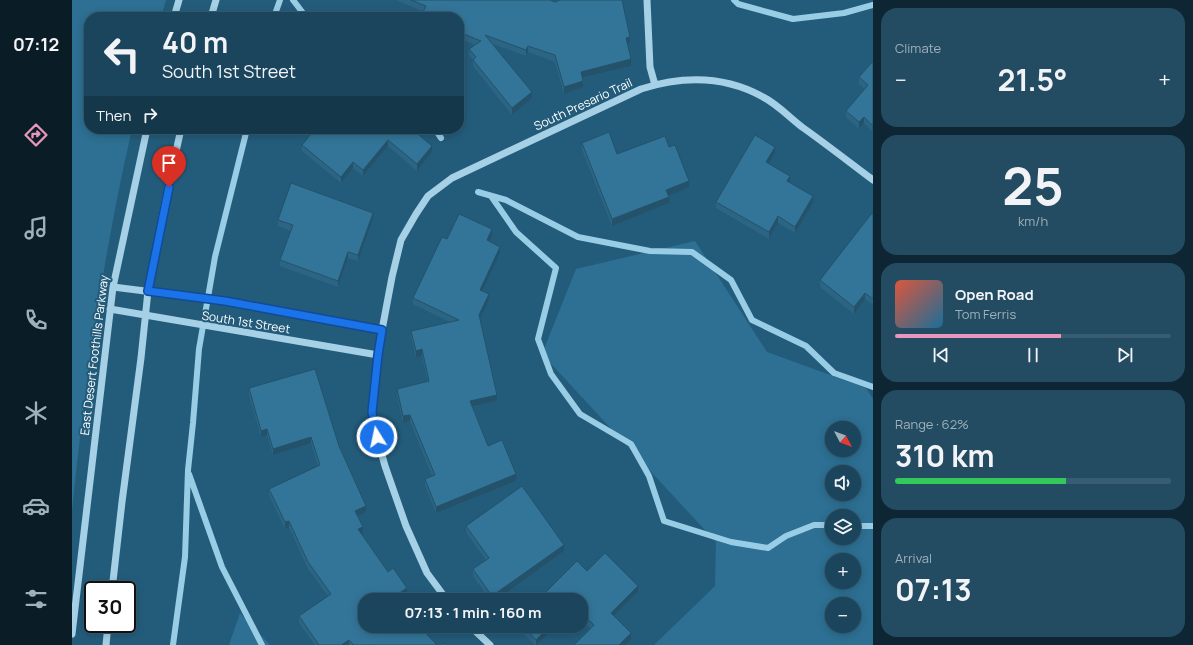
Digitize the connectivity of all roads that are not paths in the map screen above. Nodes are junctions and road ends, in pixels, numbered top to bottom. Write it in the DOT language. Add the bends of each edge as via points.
graph roads {
  1 [pos="179,0"];
  2 [pos="216,0"];
  3 [pos="647,0"];
  4 [pos="175,12"];
  5 [pos="212,12"];
  6 [pos="654,85"];
  7 [pos="146,134"];
  8 [pos="180,134"];
  9 [pos="873,180"];
  10 [pos="113,287"];
  11 [pos="148,291"];
  12 [pos="110,309"];
  13 [pos="145,315"];
  14 [pos="382,330"];
  15 [pos="378,355"];
  16 [pos="113,581"];
  17 [pos="442,593"];
  18 [pos="107,633"];
  19 [pos="477,633"];
  20 [pos="72,634"];
  21 [pos="106,645"];
  22 [pos="490,645"];
  1 -- 4 [label="street"];
  2 -- 5 [label="street"];
  3 -- 6 [label="street" via="650,67"];
  6 -- 9 [label="street, South Presario Trail" via="700,79 730,83 763,97"];
  6 -- 14 [label="street, South Presario Trail" via="452,178 428,196 401,240"];
  7 -- 10 [label="street, East Desert Foothills Parkway"];
  8 -- 11 [label="street"];
  10 -- 11 [label="street, South 1st Street"];
  10 -- 12 [label="street, East Desert Foothills Parkway"];
  11 -- 13 [label="street"];
  11 -- 14 [label="street, South 1st Street" via="225,301"];
  12 -- 13 [label="street, South 1st Street"];
  12 -- 20 [label="street, East Desert Foothills Parkway"];
  13 -- 15 [label="street, South 1st Street"];
  13 -- 16 [label="street"];
  14 -- 15 [label="street"];
  15 -- 17 [label="street" via="372,412 379,444 406,526 427,573"];
  18 -- 21 [label="street"];
  19 -- 22 [label="street"];
}
